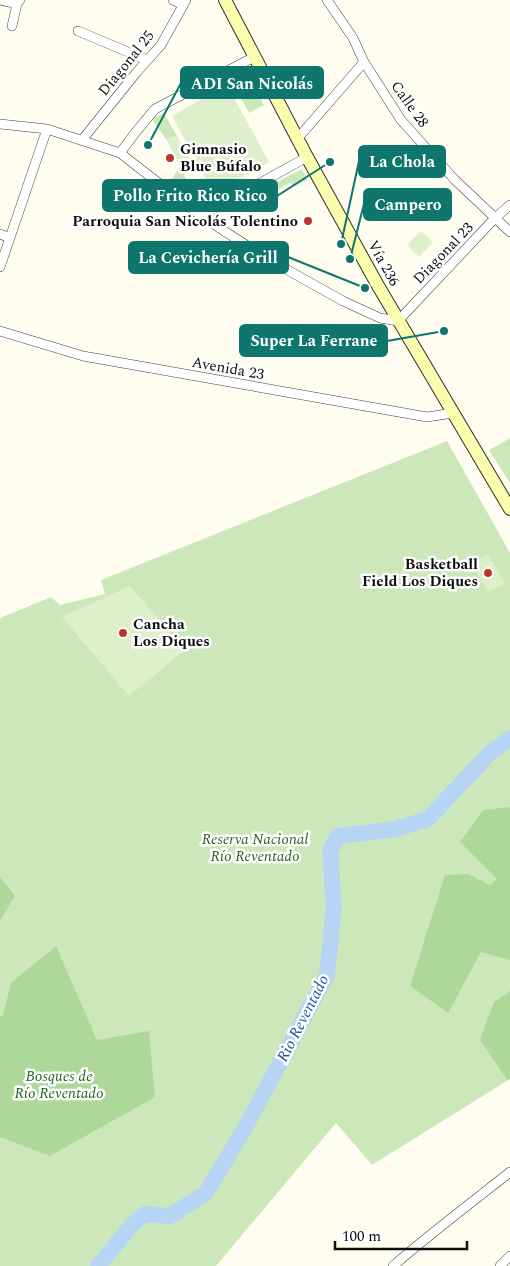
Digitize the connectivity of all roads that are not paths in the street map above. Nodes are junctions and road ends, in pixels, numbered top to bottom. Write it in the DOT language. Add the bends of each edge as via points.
graph roads {
  1 [pos="0,0"];
  2 [pos="172,0"];
  3 [pos="226,0"];
  4 [pos="327,0"];
  5 [pos="18,2"];
  6 [pos="185,2"];
  7 [pos="12,26"];
  8 [pos="78,31"];
  9 [pos="254,57"];
  10 [pos="148,60"];
  11 [pos="364,62"];
  12 [pos="0,124"];
  13 [pos="47,129"];
  14 [pos="298,138"];
  15 [pos="82,140"];
  16 [pos="120,154"];
  17 [pos="307,157"];
  18 [pos="510,205"];
  19 [pos="201,216"];
  20 [pos="495,218"];
  21 [pos="510,232"];
  22 [pos="0,234"];
  23 [pos="10,238"];
  24 [pos="0,267"];
  25 [pos="398,321"];
  26 [pos="0,331"];
  27 [pos="453,412"];
  28 [pos="510,509"];
  29 [pos="510,1172"];
  30 [pos="510,1256"];
  31 [pos="393,1266"];
  32 [pos="500,1266"];
  1 -- 5 [label="street"];
  2 -- 6 [label="street"];
  3 -- 9 [label="main road, Vía 236"];
  4 -- 11 [label="street, Calle 28" via="353,38"];
  5 -- 7 [label="street"];
  6 -- 10 [label="street, Diagonal 25" via="161,45"];
  8 -- 10 [label="street"];
  9 -- 14 [label="main road, Vía 236"];
  9 -- 16 [label="street" via="156,110"];
  10 -- 15 [label="street, Diagonal 25"];
  11 -- 14 [label="street"];
  11 -- 20 [label="street, Calle 28" via="401,120 454,179"];
  12 -- 13 [label="street"];
  13 -- 15 [label="street"];
  13 -- 23 [label="street"];
  14 -- 17 [label="main road, Vía 236"];
  15 -- 16 [label="street"];
  16 -- 19 [label="street"];
  17 -- 19 [label="street"];
  17 -- 25 [label="main road, Vía 236"];
  18 -- 20 [label="street, Diagonal 23"];
  19 -- 25 [label="street" via="342,301 380,318"];
  20 -- 21 [label="street, Calle 28"];
  20 -- 25 [label="street, Diagonal 23"];
  22 -- 23 [label="street"];
  23 -- 24 [label="street"];
  25 -- 27 [label="main road, Vía 236"];
  26 -- 27 [label="street, Avenida 23" via="83,356 427,417"];
  27 -- 28 [label="main road, Vía 236"];
  29 -- 31 [label="street"];
  30 -- 32 [label="street"];
}
